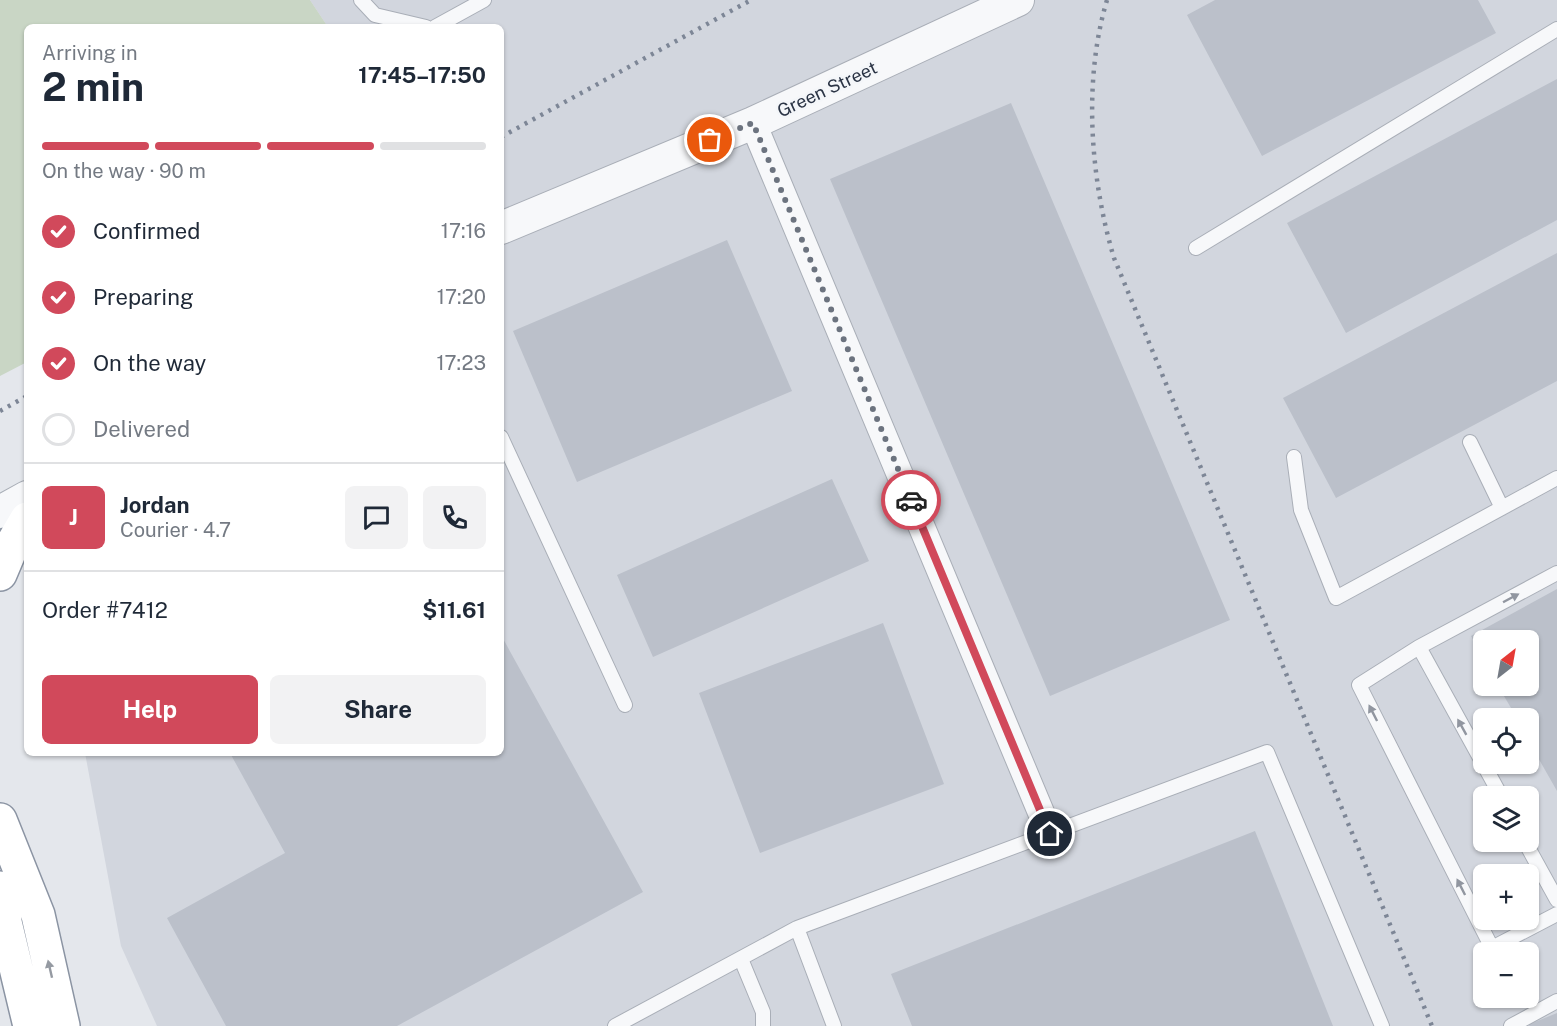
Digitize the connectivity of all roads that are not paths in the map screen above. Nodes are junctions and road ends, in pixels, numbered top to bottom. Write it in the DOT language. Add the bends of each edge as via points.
graph roads {
  1 [pos="361,0"];
  2 [pos="484,0"];
  3 [pos="1017,0"];
  4 [pos="413,24"];
  5 [pos="440,24"];
  6 [pos="1557,29"];
  7 [pos="753,123"];
  8 [pos="504,227"];
  9 [pos="1196,248"];
  10 [pos="1470,442"];
  11 [pos="504,443"];
  12 [pos="1294,457"];
  13 [pos="1557,478"];
  14 [pos="24,499"];
  15 [pos="1502,508"];
  16 [pos="0,512"];
  17 [pos="24,524"];
  18 [pos="1557,573"];
  19 [pos="0,574"];
  20 [pos="1419,647"];
  21 [pos="625,705"];
  22 [pos="1495,786"];
  23 [pos="0,820"];
  24 [pos="1050,834"];
  25 [pos="1531,852"];
  26 [pos="0,888"];
  27 [pos="1557,900"];
  28 [pos="1557,914"];
  29 [pos="797,928"];
  30 [pos="741,959"];
  31 [pos="1557,1001"];
  32 [pos="30,1026"];
  33 [pos="63,1026"];
  34 [pos="615,1026"];
  35 [pos="763,1026"];
  36 [pos="834,1026"];
  37 [pos="1382,1026"];
  38 [pos="1511,1026"];
  1 -- 4 [label="lane" via="375,15"];
  2 -- 5 [label="lane"];
  3 -- 7 [label="street, Green Street"];
  6 -- 9 [label="lane"];
  7 -- 8 [label="street, Green Street"];
  7 -- 24 [label="street"];
  10 -- 15 [label="lane"];
  11 -- 21 [label="lane"];
  12 -- 15 [label="lane" via="1301,510 1336,598"];
  13 -- 15 [label="lane"];
  14 -- 16 [label="street"];
  17 -- 19 [label="highway"];
  20 -- 18 [label="lane, one-way"];
  22 -- 20 [label="lane, one-way"];
  28 -- 20 [label="lane, one-way" via="1492,948 1359,685"];
  33 -- 23 [label="highway, one-way" via="38,915"];
  24 -- 29 [label="lane"];
  24 -- 37 [label="lane" via="1267,752"];
  25 -- 27 [label="lane"];
  26 -- 32 [label="highway"];
  29 -- 30 [label="lane"];
  29 -- 36 [label="lane"];
  30 -- 34 [label="lane"];
  30 -- 35 [label="lane" via="763,1012"];
  31 -- 38 [label="lane"];
}
